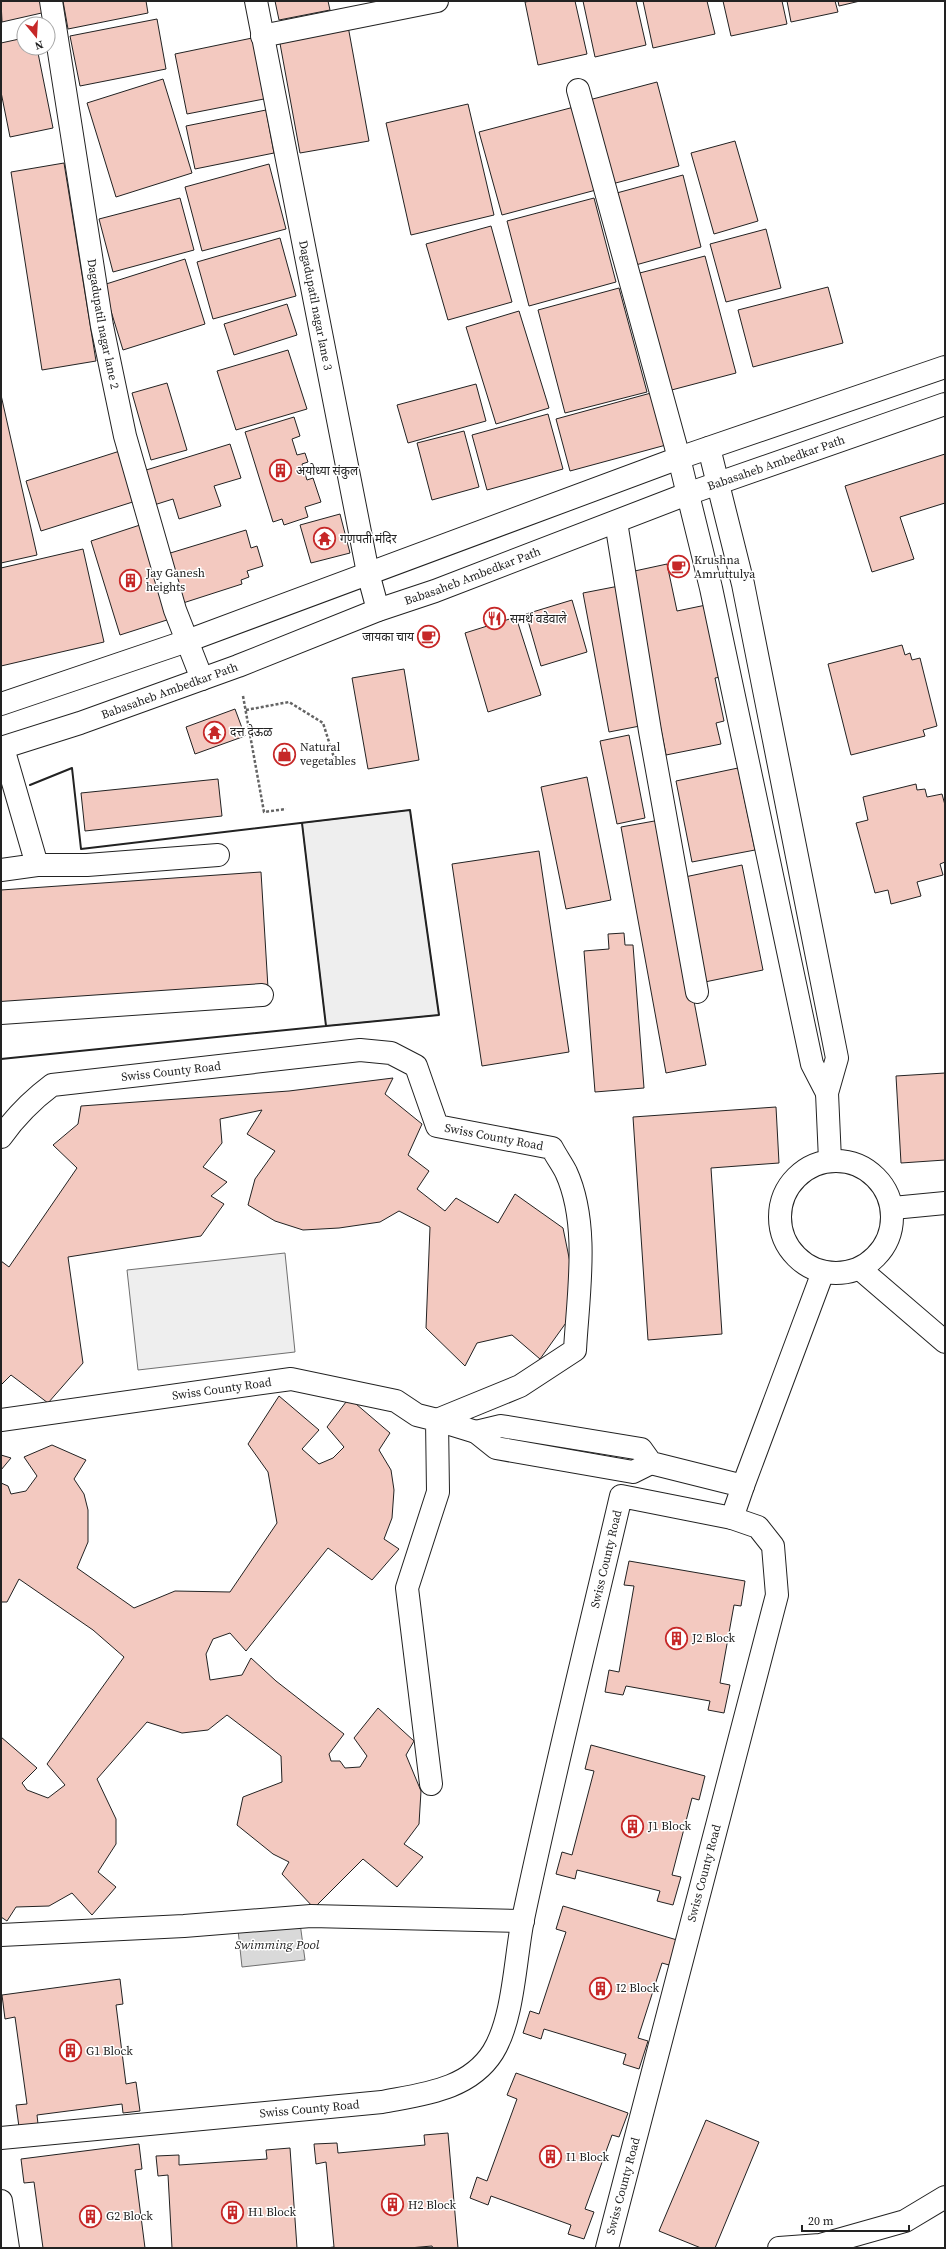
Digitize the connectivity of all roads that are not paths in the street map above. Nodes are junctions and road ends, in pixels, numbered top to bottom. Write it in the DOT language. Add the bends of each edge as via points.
graph roads {
  1 [pos="51,1"];
  2 [pos="256,1"];
  3 [pos="437,1"];
  4 [pos="262,36"];
  5 [pos="578,90"];
  6 [pos="945,367"];
  7 [pos="945,404"];
  8 [pos="709,448"];
  9 [pos="679,458"];
  10 [pos="718,483"];
  11 [pos="688,494"];
  12 [pos="616,522"];
  13 [pos="368,573"];
  14 [pos="378,610"];
  15 [pos="187,641"];
  16 [pos="202,678"];
  17 [pos="1,704"];
  18 [pos="2,748"];
  19 [pos="218,855"];
  20 [pos="37,865"];
  21 [pos="1,870"];
  22 [pos="697,992"];
  23 [pos="262,994"];
  24 [pos="1,1013"];
  25 [pos="827,1093"];
  26 [pos="1,1137"];
  27 [pos="830,1160"];
  28 [pos="945,1203"];
  29 [pos="892,1208"];
  30 [pos="860,1269"];
  31 [pos="824,1272"];
  32 [pos="945,1342"];
  33 [pos="1,1420"];
  34 [pos="437,1420"];
  35 [pos="743,1486"];
  36 [pos="732,1518"];
  37 [pos="431,1784"];
  38 [pos="523,1921"];
  39 [pos="1,1935"];
  40 [pos="1,2138"];
  41 [pos="945,2198"];
  42 [pos="1,2201"];
  43 [pos="8,2248"];
  44 [pos="607,2248"];
  45 [pos="779,2248"];
  1 -- 15 [label="street, Dagadupatil nagar lane 2" via="102,326 124,428 175,610"];
  2 -- 4 [label="street, Dagadupatil nagar lane 3"];
  3 -- 4 [label="street"];
  4 -- 13 [label="street, Dagadupatil nagar lane 3"];
  5 -- 9 [label="street"];
  6 -- 8 [label="street"];
  7 -- 10 [label="street, Babasaheb Ambedkar Path"];
  8 -- 9 [label="street"];
  8 -- 10 [label="street"];
  9 -- 11 [label="street"];
  9 -- 13 [label="street"];
  10 -- 11 [label="street, Babasaheb Ambedkar Path"];
  10 -- 25 [label="street" via="743,584 837,1058"];
  11 -- 12 [label="street, Babasaheb Ambedkar Path"];
  11 -- 25 [label="street" via="712,588 812,1064"];
  12 -- 14 [label="street, Babasaheb Ambedkar Path" via="436,591"];
  12 -- 22 [label="street"];
  13 -- 14 [label="street, Dagadupatil nagar lane 3"];
  13 -- 15 [label="street"];
  14 -- 16 [label="street, Babasaheb Ambedkar Path"];
  15 -- 16 [label="street, Dagadupatil nagar lane 2"];
  15 -- 17 [label="street"];
  16 -- 18 [label="street, Babasaheb Ambedkar Path" via="80,723"];
  18 -- 20 [label="street"];
  19 -- 20 [label="street" via="87,865"];
  20 -- 21 [label="street"];
  23 -- 24 [label="street"];
  25 -- 27 [label="street"];
  26 -- 34 [label="street, Swiss County Road" via="18,1115 52,1085 360,1050 391,1052 416,1066 437,1126 552,1148 566,1172 576,1203 580,1235 575,1350 520,1386"];
  27 -- 29 [label="street" via="862,1166 876,1177 887,1191"];
  27 -- 31 [label="street" via="809,1167 794,1180 783,1196 779,1215 782,1235 791,1252 806,1265"];
  28 -- 29 [label="street"];
  29 -- 30 [label="street" via="893,1226 886,1244 875,1258"];
  30 -- 31 [label="street" via="842,1273"];
  30 -- 32 [label="street"];
  31 -- 35 [label="street"];
  33 -- 34 [label="street, Swiss County Road" via="291,1379 396,1401 417,1415"];
  34 -- 35 [label="street, Swiss County Road" via="476,1432 501,1426 641,1449 651,1463"];
  34 -- 37 [label="street" via="438,1492 407,1588"];
  35 -- 36 [label="street"];
  36 -- 38 [label="street, Swiss County Road" via="621,1496"];
  36 -- 44 [label="street, Swiss County Road" via="758,1527 773,1546 777,1595"];
  38 -- 39 [label="street" via="311,1916 184,1926"];
  38 -- 40 [label="street, Swiss County Road" via="507,2018 493,2051 473,2075 441,2090 382,2102"];
  41 -- 45 [label="street" via="905,2220 820,2245"];
  42 -- 43 [label="street"];
}
